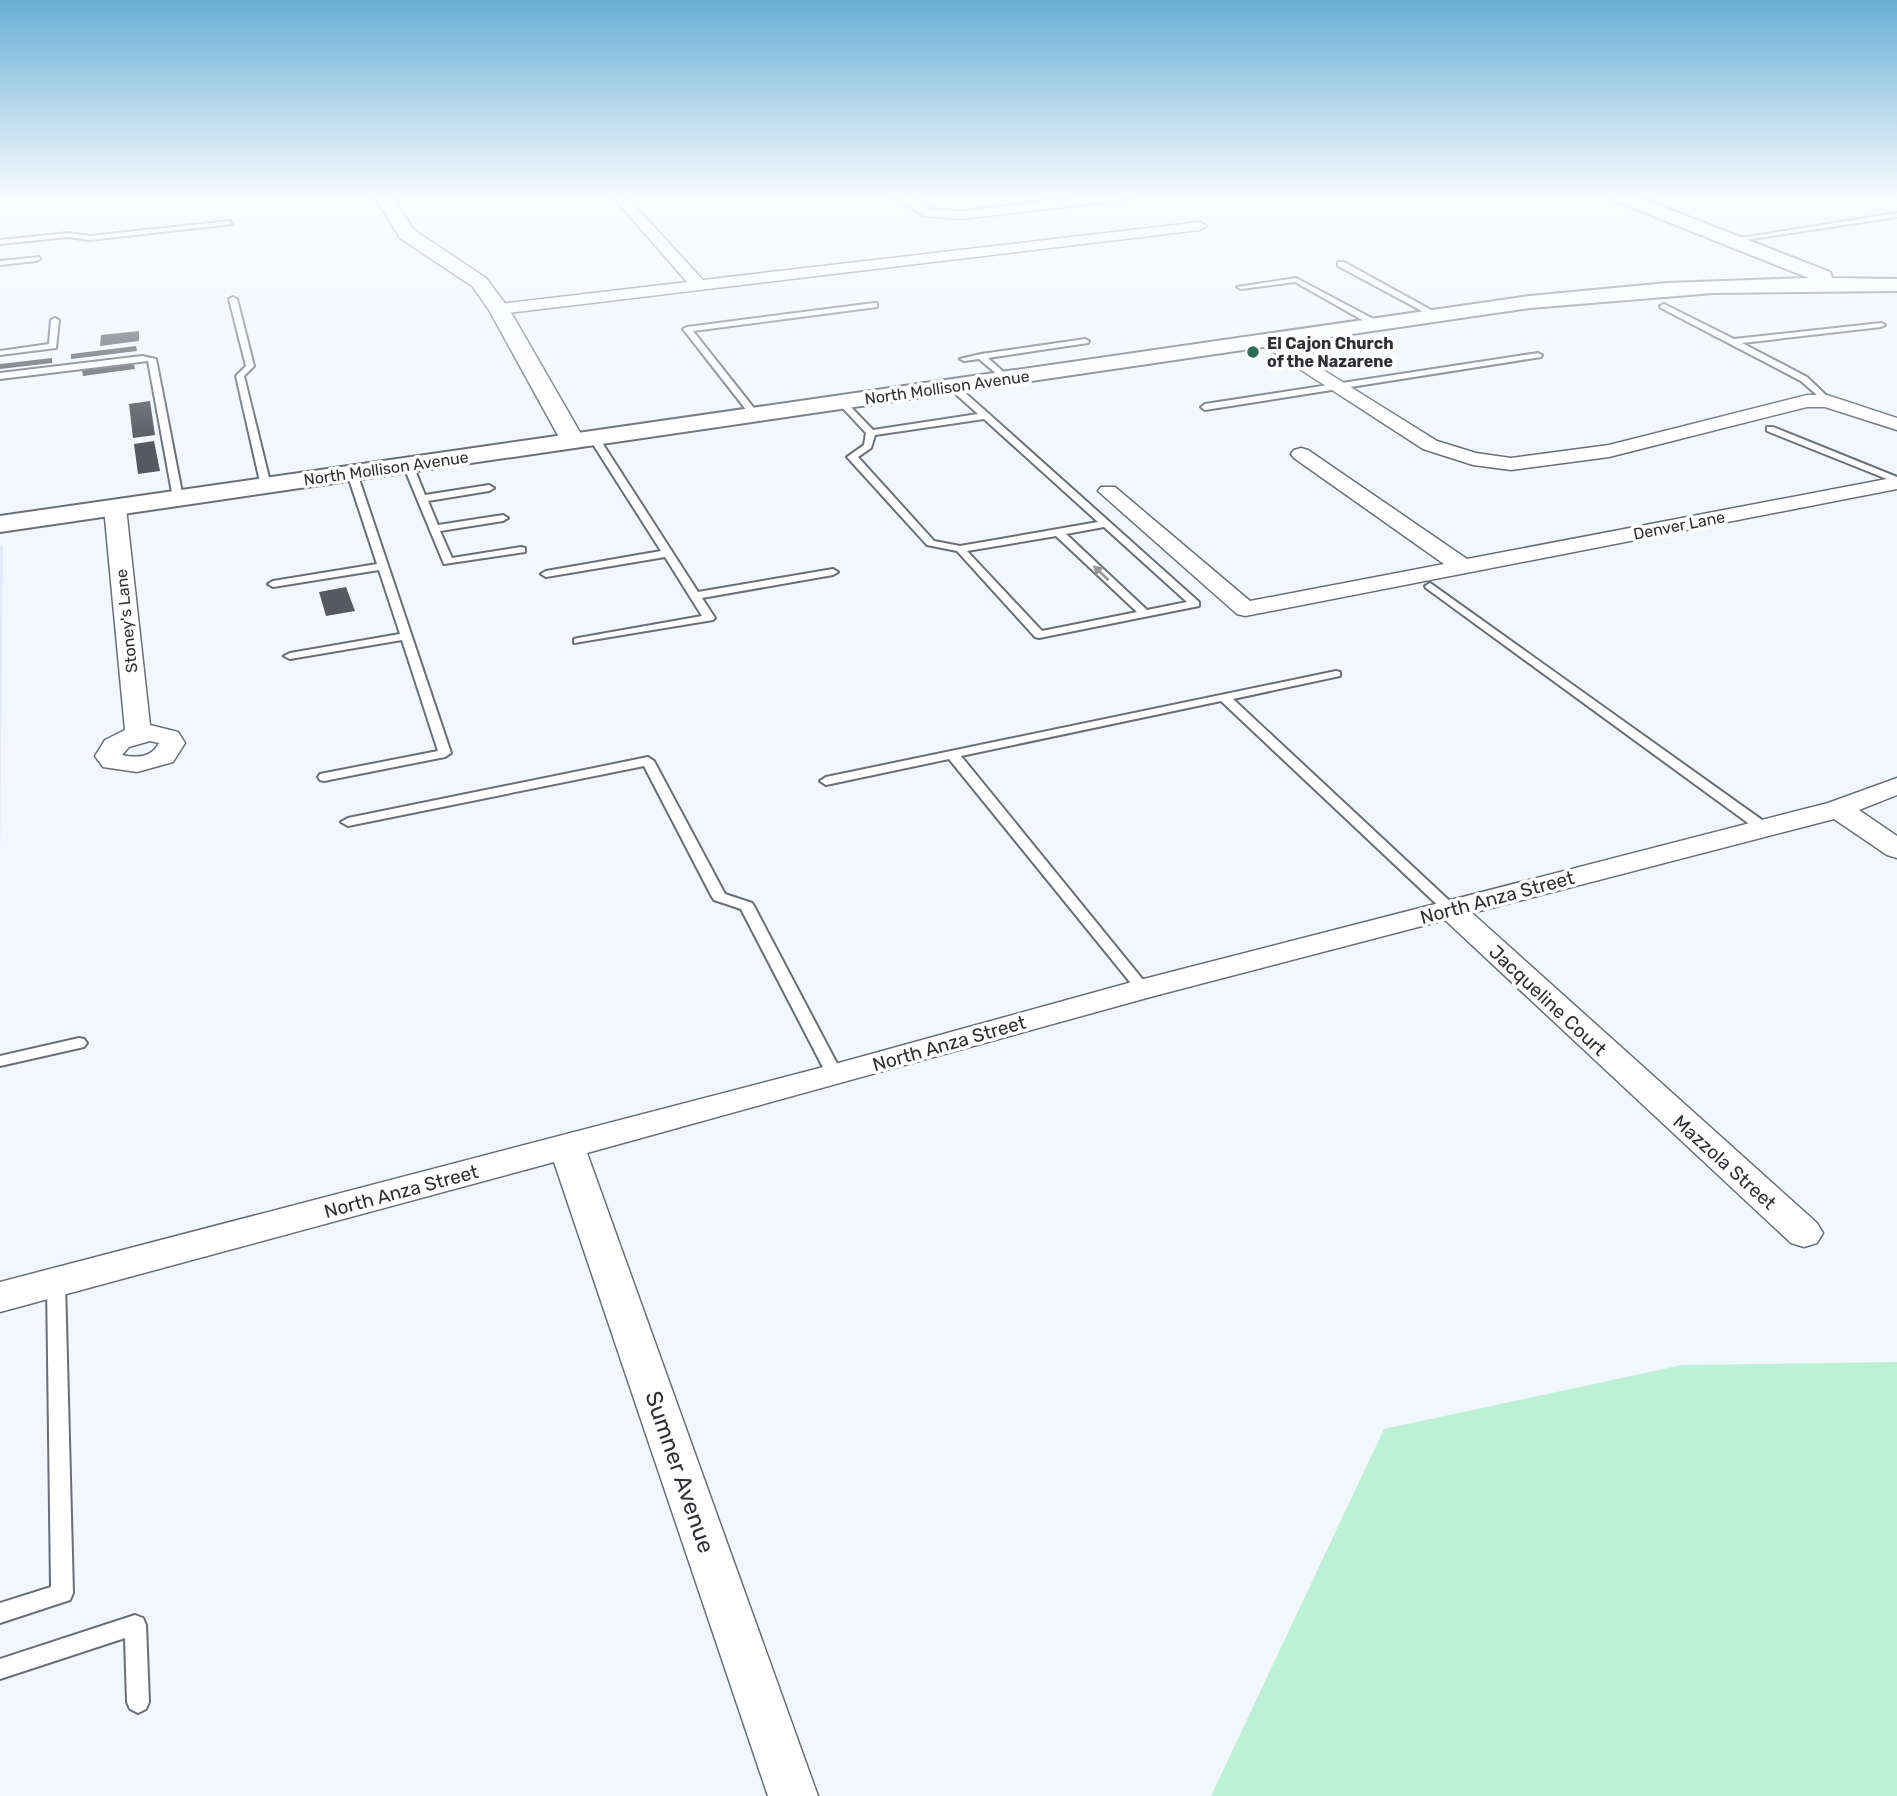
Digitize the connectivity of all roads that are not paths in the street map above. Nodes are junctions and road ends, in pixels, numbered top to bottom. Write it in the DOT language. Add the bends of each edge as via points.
graph roads {
  1 [pos="476,280"];
  2 [pos="694,280"];
  3 [pos="736,280"];
  4 [pos="1370,280"];
  5 [pos="1832,280"];
  6 [pos="1840,283"];
  7 [pos="698,284"];
  8 [pos="1897,285"];
  9 [pos="1241,287"];
  10 [pos="233,299"];
  11 [pos="874,305"];
  12 [pos="1897,305"];
  13 [pos="1664,306"];
  14 [pos="499,309"];
  15 [pos="1438,316"];
  16 [pos="55,320"];
  17 [pos="1376,324"];
  18 [pos="1881,325"];
  19 [pos="1267,340"];
  20 [pos="1085,341"];
  21 [pos="1732,342"];
  22 [pos="0,353"];
  23 [pos="1538,355"];
  24 [pos="981,356"];
  25 [pos="964,359"];
  26 [pos="0,376"];
  27 [pos="1004,378"];
  28 [pos="952,386"];
  29 [pos="1338,386"];
  30 [pos="1827,401"];
  31 [pos="841,402"];
  32 [pos="1205,407"];
  33 [pos="754,414"];
  34 [pos="986,416"];
  35 [pos="1897,424"];
  36 [pos="1770,429"];
  37 [pos="872,433"];
  38 [pos="583,439"];
  39 [pos="1301,454"];
  40 [pos="408,465"];
  41 [pos="352,473"];
  42 [pos="1897,482"];
  43 [pos="266,486"];
  44 [pos="489,488"];
  45 [pos="1108,491"];
  46 [pos="178,498"];
  47 [pos="422,499"];
  48 [pos="115,508"];
  49 [pos="503,517"];
  50 [pos="0,524"];
  51 [pos="1106,524"];
  52 [pos="434,528"];
  53 [pos="1058,532"];
  54 [pos="960,549"];
  55 [pos="521,550"];
  56 [pos="668,553"];
  57 [pos="382,566"];
  58 [pos="1462,566"];
  59 [pos="832,572"];
  60 [pos="546,574"];
  61 [pos="273,584"];
  62 [pos="1430,586"];
  63 [pos="695,596"];
  64 [pos="1144,614"];
  65 [pos="406,636"];
  66 [pos="578,641"];
  67 [pos="290,656"];
  68 [pos="1336,674"];
  69 [pos="1224,697"];
  70 [pos="138,735"];
  71 [pos="953,754"];
  72 [pos="324,777"];
  73 [pos="826,781"];
  74 [pos="1896,786"];
  75 [pos="1838,809"];
  76 [pos="348,822"];
  77 [pos="1764,828"];
  78 [pos="1897,849"];
  79 [pos="1450,909"];
  80 [pos="1143,989"];
  81 [pos="79,1044"];
  82 [pos="0,1061"];
  83 [pos="835,1075"];
  84 [pos="1646,1091"];
  85 [pos="568,1147"];
  86 [pos="1804,1233"];
  87 [pos="56,1282"];
  88 [pos="0,1297"];
  89 [pos="0,1613"];
  90 [pos="0,1669"];
  91 [pos="138,1702"];
  92 [pos="793,1796"];
  1 -- 14 [label="street"];
  2 -- 7 [label="street"];
  3 -- 7 [label="street"];
  4 -- 15 [label="lane"];
  5 -- 6 [label="main road"];
  6 -- 8 [label="main road, North Mollison Avenue"];
  6 -- 12 [label="main road"];
  6 -- 15 [label="main road, North Mollison Avenue" via="1628,291"];
  7 -- 14 [label="street"];
  9 -- 17 [label="lane" via="1296,280"];
  10 -- 43 [label="lane" via="250,366 240,376"];
  11 -- 33 [label="lane" via="687,329"];
  13 -- 21 [label="lane"];
  14 -- 38 [label="street"];
  15 -- 17 [label="main road, North Mollison Avenue"];
  16 -- 22 [label="lane" via="53,346"];
  17 -- 19 [label="main road, North Mollison Avenue"];
  18 -- 21 [label="lane"];
  19 -- 27 [label="main road, North Mollison Avenue"];
  19 -- 29 [label="street"];
  20 -- 24 [label="lane"];
  21 -- 30 [label="lane" via="1804,379"];
  23 -- 29 [label="lane"];
  24 -- 25 [label="lane"];
  24 -- 27 [label="lane"];
  26 -- 46 [label="lane" via="152,359"];
  27 -- 28 [label="main road, North Mollison Avenue"];
  28 -- 31 [label="main road, North Mollison Avenue"];
  28 -- 34 [label="lane"];
  29 -- 30 [label="street" via="1430,445 1473,459 1511,464 1609,451 1807,401"];
  29 -- 32 [label="lane"];
  30 -- 35 [label="street"];
  31 -- 33 [label="main road, North Mollison Avenue"];
  31 -- 37 [label="lane"];
  33 -- 38 [label="main road, North Mollison Avenue"];
  34 -- 37 [label="lane"];
  34 -- 51 [label="lane"];
  36 -- 42 [label="lane"];
  37 -- 54 [label="lane" via="869,446 852,457 931,543"];
  38 -- 40 [label="main road, North Mollison Avenue"];
  38 -- 56 [label="lane"];
  39 -- 58 [label="street"];
  40 -- 41 [label="main road, North Mollison Avenue"];
  40 -- 47 [label="lane"];
  41 -- 43 [label="main road, North Mollison Avenue"];
  41 -- 57 [label="lane"];
  42 -- 58 [label="street, Denver Lane"];
  43 -- 46 [label="main road, North Mollison Avenue"];
  44 -- 47 [label="lane"];
  45 -- 58 [label="street, Denver Lane" via="1245,609"];
  46 -- 48 [label="main road, North Mollison Avenue"];
  47 -- 52 [label="lane"];
  48 -- 50 [label="main road, North Mollison Avenue"];
  48 -- 70 [label="street, Stoney's Lane"];
  49 -- 52 [label="lane"];
  51 -- 53 [label="lane"];
  51 -- 64 [label="lane" via="1195,604"];
  52 -- 55 [label="lane" via="448,562"];
  53 -- 54 [label="lane"];
  64 -- 53 [label="lane, one-way"];
  54 -- 64 [label="lane" via="1039,635"];
  56 -- 60 [label="lane"];
  56 -- 63 [label="lane"];
  57 -- 61 [label="lane"];
  57 -- 65 [label="lane"];
  59 -- 63 [label="lane"];
  62 -- 77 [label="lane"];
  63 -- 66 [label="lane" via="709,618"];
  65 -- 67 [label="lane"];
  65 -- 72 [label="lane" via="445,753"];
  68 -- 69 [label="lane"];
  69 -- 71 [label="lane"];
  69 -- 79 [label="lane"];
  71 -- 73 [label="lane"];
  71 -- 80 [label="lane"];
  74 -- 75 [label="street, North Anza Street"];
  75 -- 77 [label="street, North Anza Street"];
  75 -- 78 [label="street"];
  76 -- 83 [label="lane" via="648,761 719,897 747,906"];
  77 -- 79 [label="street, North Anza Street"];
  79 -- 80 [label="street, North Anza Street"];
  79 -- 84 [label="street, Jacqueline Court"];
  80 -- 83 [label="street, North Anza Street"];
  81 -- 82 [label="lane"];
  83 -- 85 [label="street, North Anza Street"];
  84 -- 86 [label="street, Mazzola Street"];
  85 -- 87 [label="street, North Anza Street"];
  85 -- 92 [label="street, Sumner Avenue"];
  87 -- 88 [label="street, North Anza Street"];
  87 -- 89 [label="lane" via="62,1593"];
  90 -- 91 [label="lane" via="135,1625"];
}
